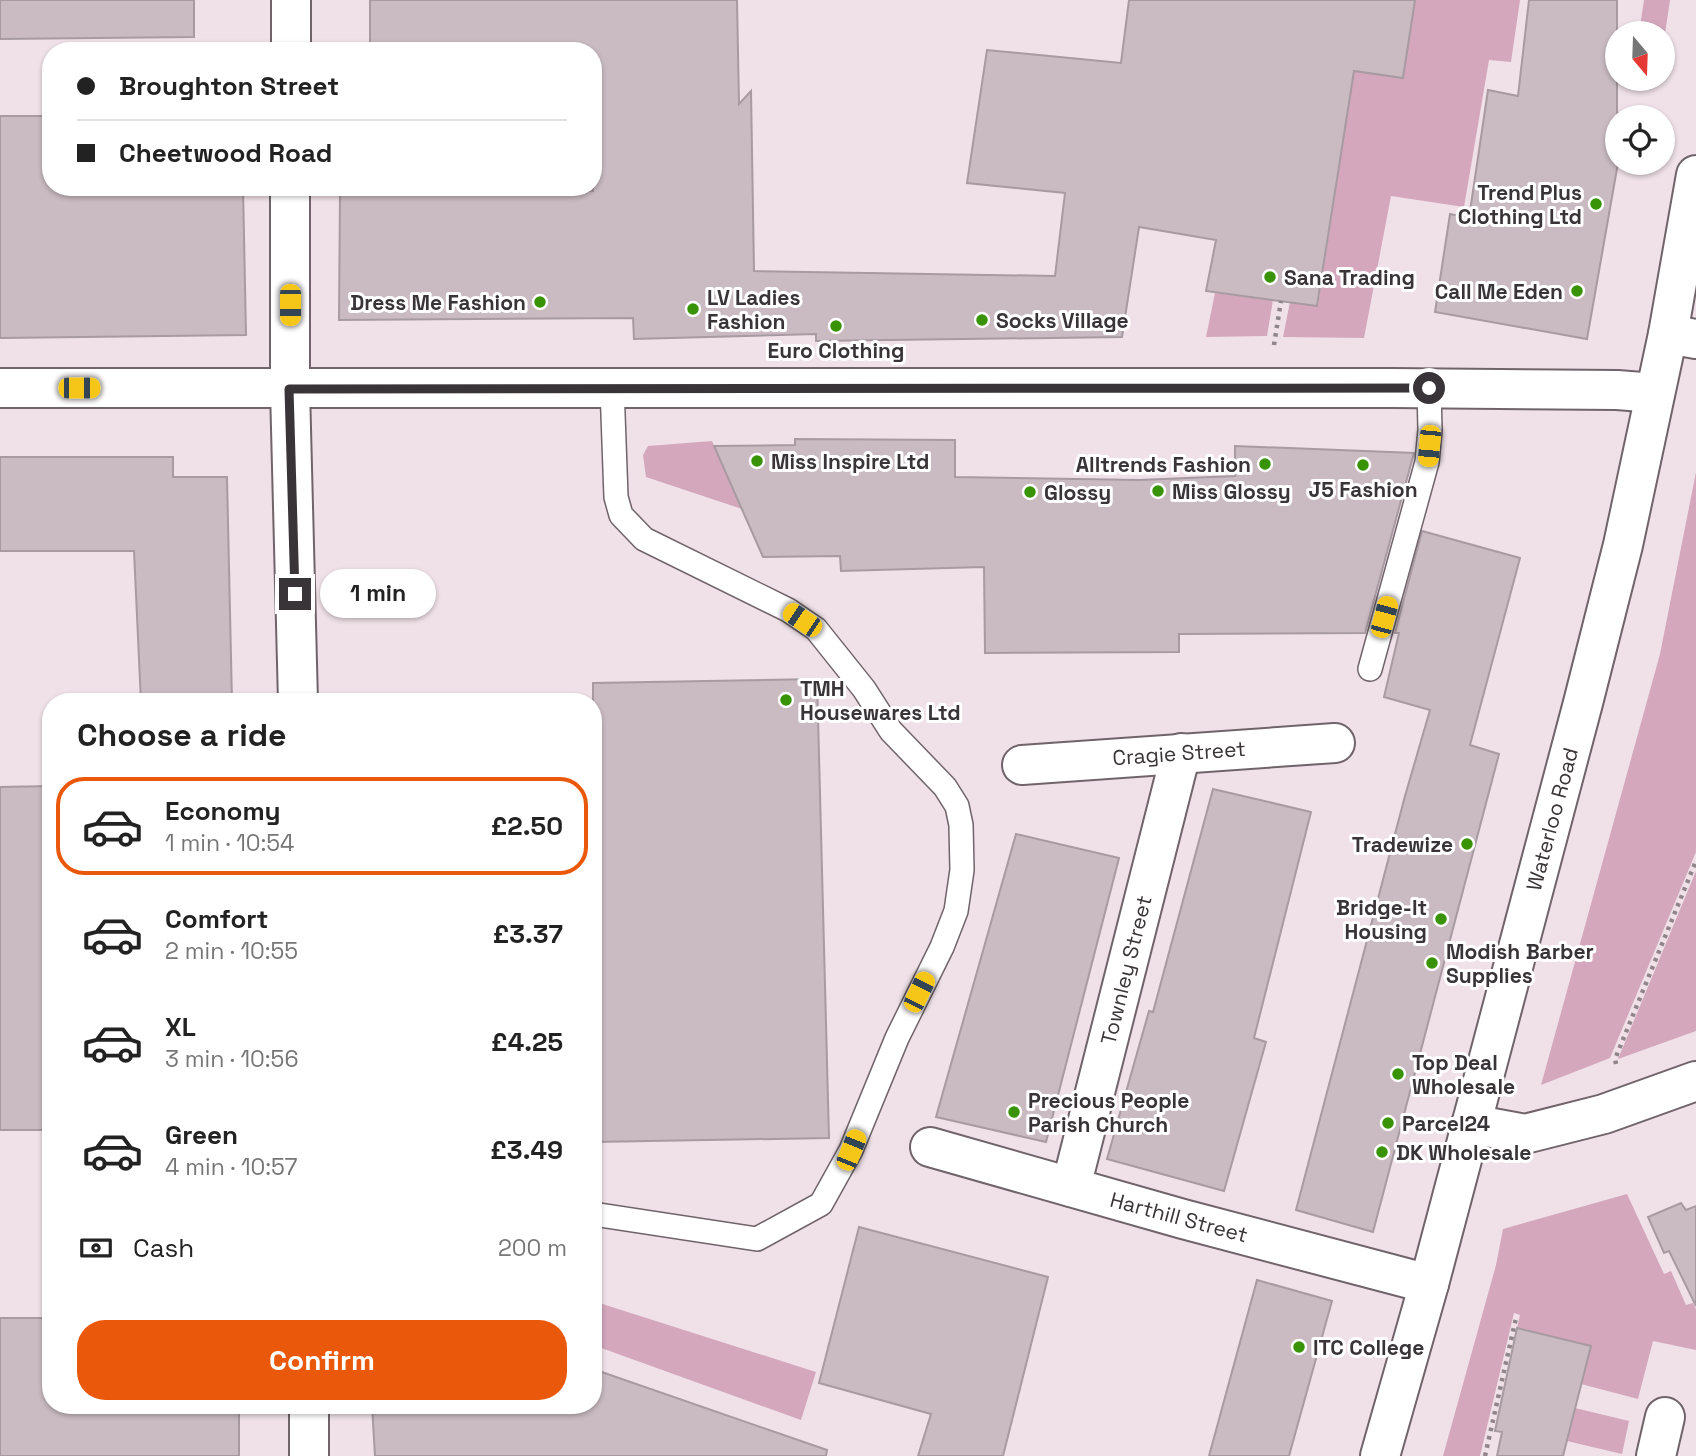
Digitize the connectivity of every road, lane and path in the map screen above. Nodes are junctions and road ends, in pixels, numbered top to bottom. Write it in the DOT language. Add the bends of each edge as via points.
graph roads {
  1 [pos="291,0"];
  2 [pos="291,42"];
  3 [pos="1696,176"];
  4 [pos="290,196"];
  5 [pos="1281,301"];
  6 [pos="1682,336"];
  7 [pos="1274,345"];
  8 [pos="612,387"];
  9 [pos="0,388"];
  10 [pos="1429,388"];
  11 [pos="289,389"];
  12 [pos="1655,393"];
  13 [pos="1370,669"];
  14 [pos="298,693"];
  15 [pos="1335,743"];
  16 [pos="1181,753"];
  17 [pos="1022,765"];
  18 [pos="1696,861"];
  19 [pos="1616,1067"];
  20 [pos="1696,1081"];
  21 [pos="1471,1124"];
  22 [pos="930,1147"];
  23 [pos="1071,1187"];
  24 [pos="602,1215"];
  25 [pos="1429,1284"];
  26 [pos="1516,1318"];
  27 [pos="309,1414"];
  28 [pos="1665,1417"];
  29 [pos="309,1456"];
  30 [pos="1380,1456"];
  31 [pos="1485,1456"];
  32 [pos="1656,1456"];
  1 -- 2 [label="street"];
  3 -- 6 [label="street, Waterloo Road"];
  4 -- 11 [label="street"];
  5 -- 7 [label="path"];
  6 -- 12 [label="street, Waterloo Road"];
  8 -- 10 [label="street"];
  8 -- 11 [label="street"];
  8 -- 24 [label="lane" via="616,497 621,515 644,539 788,610 816,629 891,731 946,787 961,825 962,870 947,935 897,1038 851,1150 821,1204 757,1239"];
  9 -- 11 [label="street"];
  10 -- 12 [label="street"];
  10 -- 13 [label="lane" via="1427,462"];
  11 -- 14 [label="street"];
  12 -- 21 [label="street, Waterloo Road" via="1623,545"];
  15 -- 16 [label="street, Cragie Street"];
  16 -- 17 [label="street, Cragie Street"];
  16 -- 23 [label="street, Townley Street"];
  18 -- 19 [label="path" via="1615,1059"];
  20 -- 21 [label="street" via="1604,1114 1525,1135"];
  21 -- 25 [label="street, Waterloo Road"];
  22 -- 23 [label="street, Harthill Street"];
  23 -- 25 [label="street, Harthill Street"];
  25 -- 30 [label="street, Waterloo Road"];
  26 -- 31 [label="path"];
  27 -- 29 [label="street"];
  28 -- 32 [label="street"];
}
